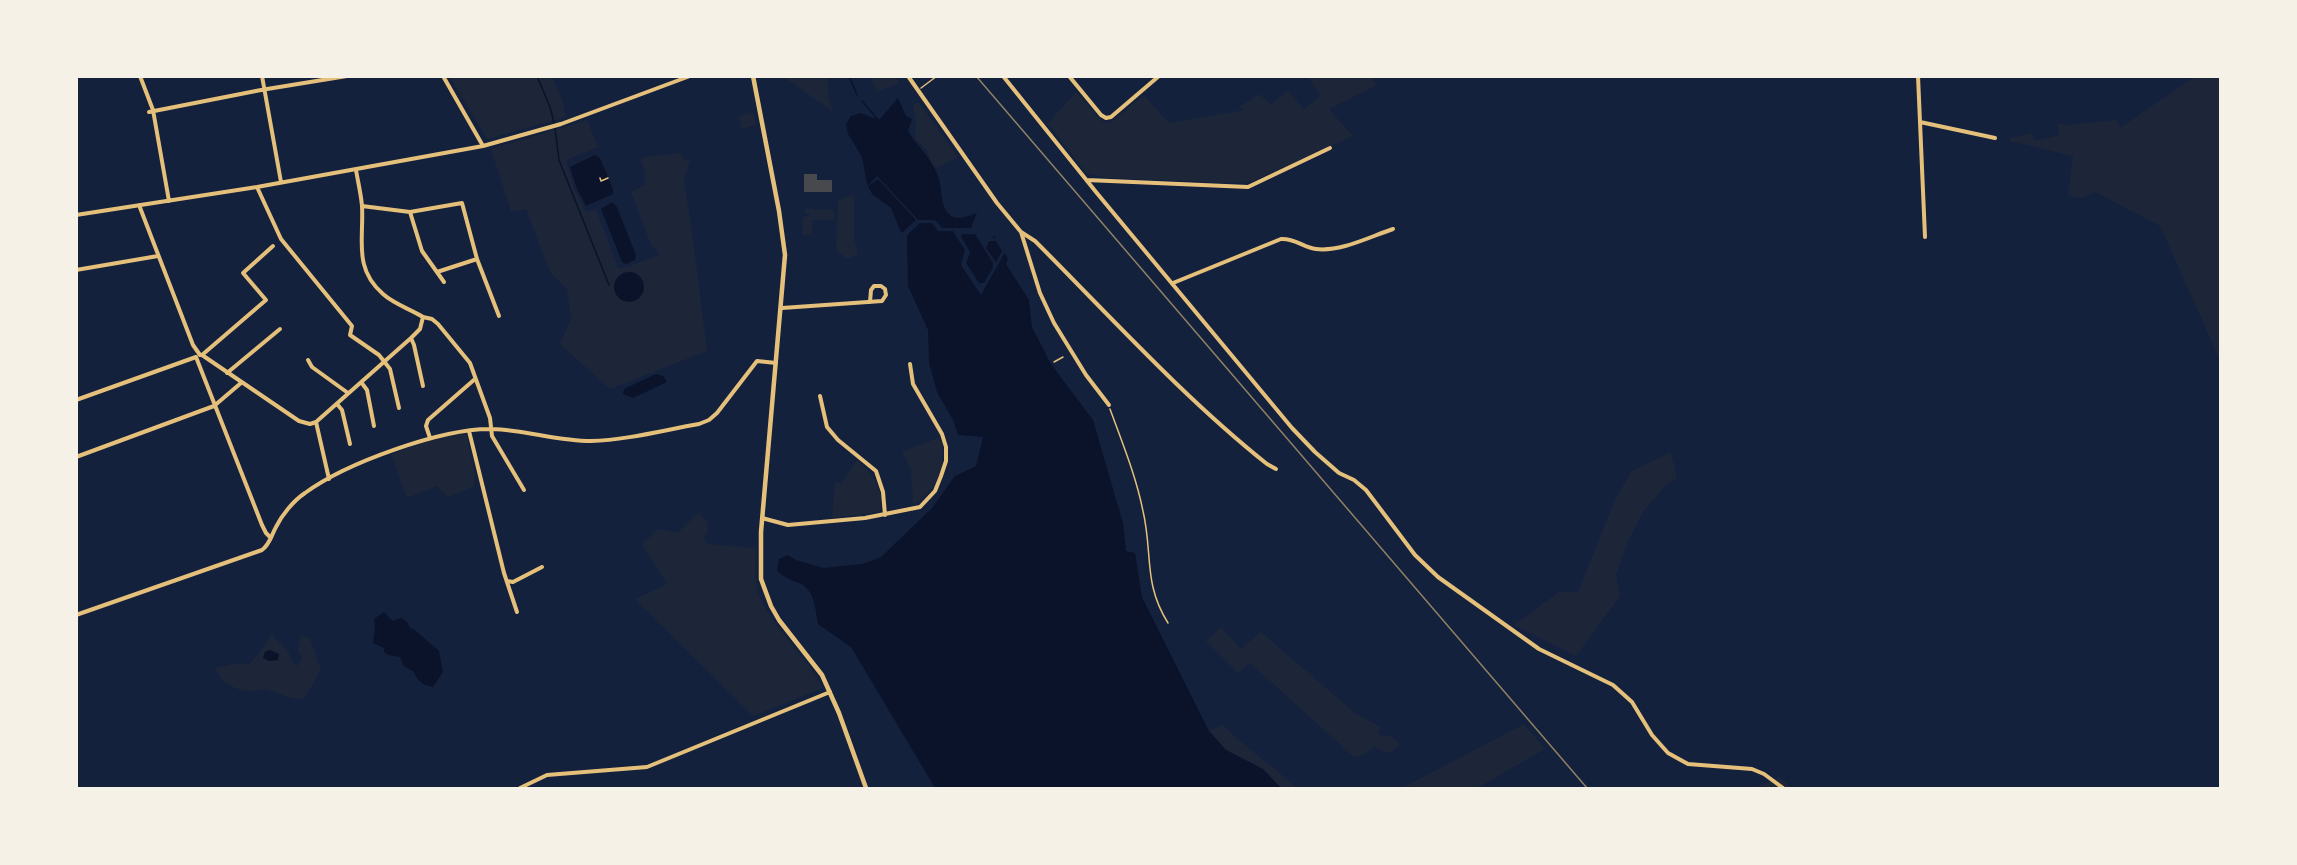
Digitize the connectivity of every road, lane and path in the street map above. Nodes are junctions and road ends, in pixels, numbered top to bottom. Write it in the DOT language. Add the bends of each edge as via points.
graph roads {
  1 [pos="140,76"];
  2 [pos="262,76"];
  3 [pos="347,76"];
  4 [pos="443,76"];
  5 [pos="690,76"];
  6 [pos="753,76"];
  7 [pos="908,76"];
  8 [pos="937,76"];
  9 [pos="1003,76"];
  10 [pos="1069,76"];
  11 [pos="1159,76"];
  12 [pos="1918,76"];
  13 [pos="265,89"];
  14 [pos="918,89"];
  15 [pos="151,111"];
  16 [pos="1920,122"];
  17 [pos="1995,138"];
  18 [pos="483,146"];
  19 [pos="1330,148"];
  20 [pos="356,170"];
  21 [pos="600,178"];
  22 [pos="609,178"];
  23 [pos="1086,180"];
  24 [pos="281,182"];
  25 [pos="257,187"];
  26 [pos="169,201"];
  27 [pos="139,205"];
  28 [pos="362,206"];
  29 [pos="410,212"];
  30 [pos="76,215"];
  31 [pos="1393,229"];
  32 [pos="1021,232"];
  33 [pos="1925,237"];
  34 [pos="273,246"];
  35 [pos="158,256"];
  36 [pos="477,259"];
  37 [pos="76,270"];
  38 [pos="437,272"];
  39 [pos="444,282"];
  40 [pos="1173,283"];
  41 [pos="870,302"];
  42 [pos="782,308"];
  43 [pos="499,316"];
  44 [pos="423,317"];
  45 [pos="280,329"];
  46 [pos="411,338"];
  47 [pos="202,355"];
  48 [pos="196,357"];
  49 [pos="1063,357"];
  50 [pos="308,360"];
  51 [pos="385,361"];
  52 [pos="1054,362"];
  53 [pos="776,363"];
  54 [pos="910,364"];
  55 [pos="227,373"];
  56 [pos="476,379"];
  57 [pos="361,382"];
  58 [pos="241,383"];
  59 [pos="423,386"];
  60 [pos="348,393"];
  61 [pos="820,396"];
  62 [pos="76,400"];
  63 [pos="337,404"];
  64 [pos="1109,405"];
  65 [pos="214,406"];
  66 [pos="399,408"];
  67 [pos="316,422"];
  68 [pos="374,426"];
  69 [pos="491,429"];
  70 [pos="469,431"];
  71 [pos="430,438"];
  72 [pos="350,444"];
  73 [pos="76,457"];
  74 [pos="1276,469"];
  75 [pos="329,479"];
  76 [pos="524,490"];
  77 [pos="885,515"];
  78 [pos="762,518"];
  79 [pos="271,538"];
  80 [pos="542,567"];
  81 [pos="507,581"];
  82 [pos="517,612"];
  83 [pos="76,615"];
  84 [pos="1168,623"];
  85 [pos="830,691"];
  86 [pos="520,789"];
  87 [pos="866,789"];
  88 [pos="1783,789"];
  1 -- 15 [label="street"];
  2 -- 13 [label="street"];
  3 -- 13 [label="street"];
  4 -- 18 [label="street"];
  5 -- 18 [label="street" via="561,124"];
  6 -- 42 [label="street" via="785,255"];
  7 -- 14 [label="street"];
  8 -- 14 [label="path"];
  9 -- 23 [label="street"];
  10 -- 11 [label="street" via="1106,118"];
  12 -- 16 [label="street"];
  13 -- 15 [label="street"];
  13 -- 24 [label="street"];
  14 -- 32 [label="street"];
  15 -- 26 [label="street"];
  16 -- 17 [label="street"];
  16 -- 33 [label="street"];
  18 -- 20 [label="street"];
  19 -- 23 [label="street" via="1248,187"];
  20 -- 24 [label="street"];
  20 -- 28 [label="street"];
  21 -- 22 [label="path"];
  23 -- 40 [label="street"];
  24 -- 25 [label="street"];
  25 -- 26 [label="street"];
  25 -- 51 [label="street" via="275,230 351,326 350,335"];
  26 -- 27 [label="street"];
  27 -- 30 [label="street"];
  27 -- 35 [label="street"];
  28 -- 29 [label="street"];
  28 -- 44 [label="street" via="361,254 372,282 384,295"];
  29 -- 36 [label="street" via="462,203"];
  29 -- 38 [label="street" via="422,251"];
  31 -- 40 [label="street" via="1331,250 1281,239"];
  32 -- 64 [label="street" via="1054,323"];
  32 -- 74 [label="street" via="1035,241 1143,353 1219,424"];
  34 -- 47 [label="street" via="243,273 266,300"];
  35 -- 37 [label="street"];
  35 -- 47 [label="street" via="194,345"];
  36 -- 38 [label="street"];
  36 -- 43 [label="street"];
  38 -- 39 [label="street"];
  40 -- 88 [label="street" via="1292,428 1315,452 1366,490 1415,555 1438,577 1539,649 1613,685 1632,702 1652,735 1677,760 1752,769"];
  41 -- 41 [label="street" via="882,301 885,289 874,286"];
  41 -- 42 [label="street"];
  42 -- 53 [label="street"];
  44 -- 46 [label="street" via="420,329"];
  44 -- 56 [label="street" via="438,324 470,363"];
  45 -- 55 [label="street"];
  46 -- 51 [label="street"];
  46 -- 59 [label="street"];
  47 -- 48 [label="street"];
  47 -- 55 [label="street"];
  48 -- 62 [label="street"];
  48 -- 65 [label="street"];
  49 -- 52 [label="path"];
  50 -- 60 [label="street"];
  51 -- 57 [label="street"];
  51 -- 66 [label="street"];
  53 -- 69 [label="street" via="757,361 717,414 699,424 591,441"];
  53 -- 78 [label="street"];
  54 -- 77 [label="street" via="913,384 942,434 945,461 935,490 920,507"];
  55 -- 58 [label="street"];
  56 -- 69 [label="street"];
  56 -- 71 [label="street" via="428,420"];
  57 -- 60 [label="street"];
  57 -- 68 [label="street" via="367,390"];
  58 -- 65 [label="street"];
  58 -- 67 [label="street" via="299,421"];
  60 -- 63 [label="street"];
  61 -- 77 [label="street" via="827,427 876,471"];
  63 -- 67 [label="street"];
  63 -- 72 [label="street"];
  64 -- 84 [label="path" via="1144,512 1150,583"];
  65 -- 73 [label="street"];
  65 -- 79 [label="street" via="262,525"];
  67 -- 75 [label="street"];
  69 -- 70 [label="street"];
  69 -- 76 [label="street"];
  70 -- 71 [label="street"];
  70 -- 81 [label="street"];
  71 -- 75 [label="street" via="375,457"];
  75 -- 79 [label="street" via="304,493 290,507"];
  77 -- 78 [label="street" via="788,525"];
  78 -- 85 [label="street" via="761,579 771,606"];
  79 -- 83 [label="street" via="262,550"];
  80 -- 81 [label="street" via="513,582"];
  81 -- 82 [label="street"];
  85 -- 86 [label="street" via="647,767 547,775"];
  85 -- 87 [label="street"];
}
